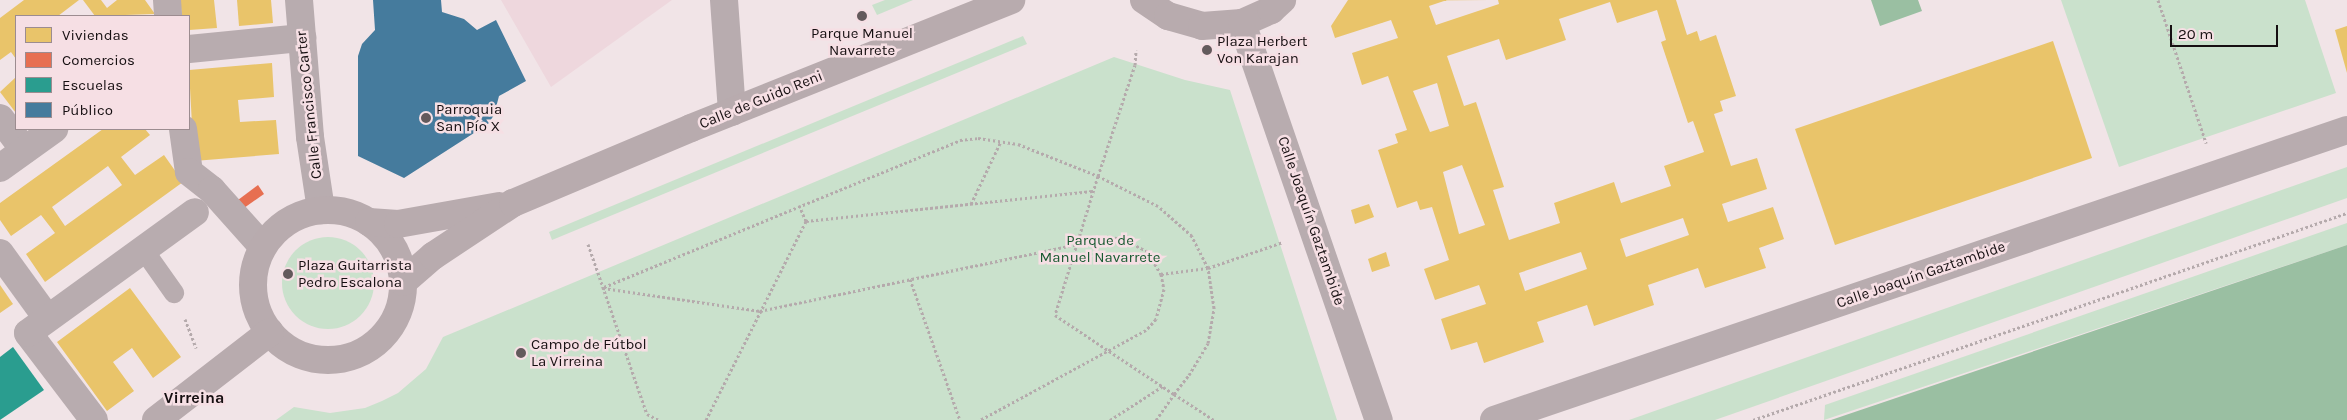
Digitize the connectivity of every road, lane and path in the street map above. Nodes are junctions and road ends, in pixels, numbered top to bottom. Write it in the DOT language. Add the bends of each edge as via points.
graph roads {
  1 [pos="167,0"];
  2 [pos="299,0"];
  3 [pos="724,0"];
  4 [pos="1011,0"];
  5 [pos="1144,0"];
  6 [pos="1282,0"];
  7 [pos="2158,0"];
  8 [pos="168,15"];
  9 [pos="1242,23"];
  10 [pos="302,38"];
  11 [pos="190,49"];
  12 [pos="1136,50"];
  13 [pos="732,112"];
  14 [pos="0,118"];
  15 [pos="53,130"];
  16 [pos="183,130"];
  17 [pos="2347,130"];
  18 [pos="1001,142"];
  19 [pos="2206,144"];
  20 [pos="24,150"];
  21 [pos="0,168"];
  22 [pos="1098,176"];
  23 [pos="1092,191"];
  24 [pos="512,203"];
  25 [pos="971,204"];
  26 [pos="799,205"];
  27 [pos="321,210"];
  28 [pos="194,212"];
  29 [pos="2347,213"];
  30 [pos="806,221"];
  31 [pos="369,222"];
  32 [pos="1284,242"];
  33 [pos="588,244"];
  34 [pos="1075,244"];
  35 [pos="263,247"];
  36 [pos="143,249"];
  37 [pos="0,253"];
  38 [pos="1208,268"];
  39 [pos="1161,274"];
  40 [pos="910,279"];
  41 [pos="403,282"];
  42 [pos="603,288"];
  43 [pos="174,293"];
  44 [pos="760,311"];
  45 [pos="37,325"];
  46 [pos="270,332"];
  47 [pos="1109,350"];
  48 [pos="198,354"];
  49 [pos="1163,386"];
  50 [pos="1174,394"];
  51 [pos="94,420"];
  52 [pos="156,420"];
  53 [pos="659,420"];
  54 [pos="706,420"];
  55 [pos="960,420"];
  56 [pos="980,420"];
  57 [pos="1110,420"];
  58 [pos="1156,420"];
  59 [pos="1214,420"];
  60 [pos="1379,420"];
  61 [pos="1494,420"];
  62 [pos="1752,420"];
  1 -- 8 [label="street"];
  2 -- 10 [label="street, Calle Francisco Carter"];
  3 -- 13 [label="street"];
  4 -- 13 [label="main road, Calle de Guido Reni"];
  5 -- 9 [label="main road" via="1168,16 1202,26"];
  6 -- 9 [label="main road" via="1271,10"];
  7 -- 19 [label="path"];
  9 -- 60 [label="street, Calle Joaquín Gaztambide"];
  10 -- 11 [label="street"];
  10 -- 27 [label="street, Calle Francisco Carter"];
  12 -- 22 [label="path" via="1136,65"];
  13 -- 24 [label="main road, Calle de Guido Reni"];
  14 -- 20 [label="street"];
  15 -- 20 [label="street"];
  16 -- 35 [label="street" via="189,172 212,190"];
  17 -- 61 [label="street, Calle Joaquín Gaztambide"];
  18 -- 22 [label="path" via="1018,144"];
  18 -- 25 [label="path"];
  18 -- 26 [label="path" via="978,138 960,140"];
  20 -- 21 [label="street"];
  22 -- 23 [label="path"];
  22 -- 38 [label="path" via="1158,206 1192,236"];
  23 -- 25 [label="path"];
  23 -- 34 [label="path"];
  24 -- 31 [label="main road, Calle de Guido Reni" via="398,224"];
  24 -- 41 [label="main road, Calle de Guido Reni" via="433,256"];
  25 -- 30 [label="path"];
  26 -- 30 [label="path"];
  26 -- 42 [label="path"];
  27 -- 31 [label="main road" via="338,211"];
  27 -- 35 [label="main road" via="288,221"];
  28 -- 36 [label="street"];
  29 -- 62 [label="path"];
  30 -- 44 [label="path"];
  31 -- 41 [label="main road" via="392,246"];
  32 -- 38 [label="path"];
  33 -- 42 [label="path"];
  34 -- 39 [label="path" via="1110,237 1123,239 1147,251"];
  34 -- 40 [label="path"];
  34 -- 47 [label="path" via="1055,315"];
  35 -- 46 [label="main road" via="253,281 257,308"];
  36 -- 43 [label="lane"];
  36 -- 45 [label="street"];
  37 -- 45 [label="street"];
  38 -- 39 [label="path"];
  38 -- 50 [label="path" via="1214,308 1208,343"];
  39 -- 47 [label="path" via="1164,290 1156,319 1146,330"];
  40 -- 44 [label="path"];
  40 -- 55 [label="path"];
  41 -- 46 [label="main road" via="395,318 371,347 354,356 336,360 308,357 283,345"];
  42 -- 44 [label="path"];
  42 -- 53 [label="path" via="647,414"];
  43 -- 48 [label="path"];
  44 -- 54 [label="path"];
  45 -- 51 [label="street"];
  46 -- 52 [label="main road"];
  47 -- 49 [label="path"];
  47 -- 56 [label="path"];
  49 -- 50 [label="path"];
  49 -- 57 [label="path"];
  50 -- 58 [label="path"];
  50 -- 59 [label="path"];
}
